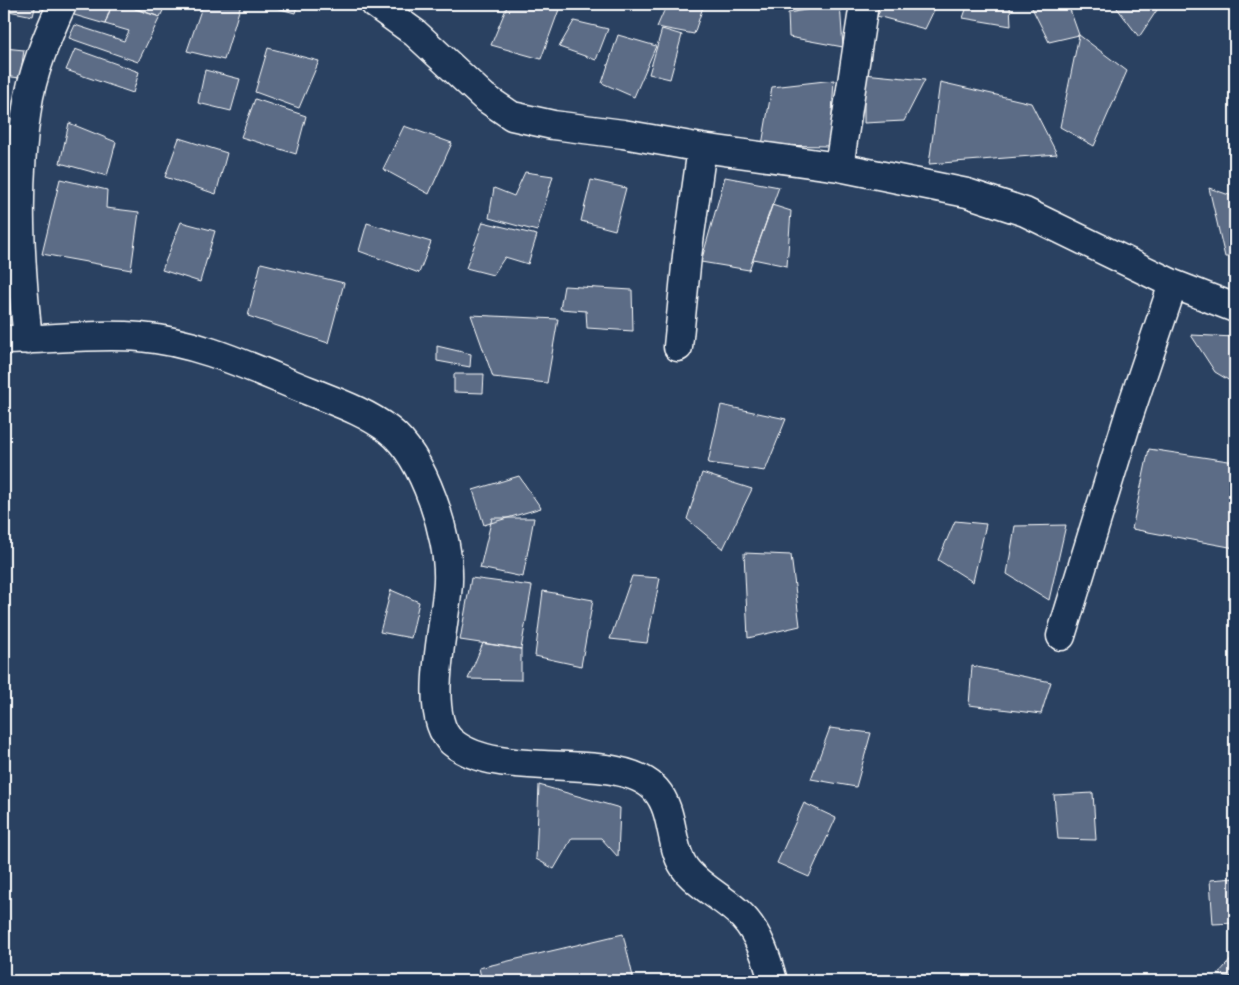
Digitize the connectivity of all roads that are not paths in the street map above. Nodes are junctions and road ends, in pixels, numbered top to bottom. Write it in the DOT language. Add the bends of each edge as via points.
graph roads {
  1 [pos="62,4"];
  2 [pos="375,4"];
  3 [pos="864,4"];
  4 [pos="702,148"];
  5 [pos="839,167"];
  6 [pos="1173,284"];
  7 [pos="1235,308"];
  8 [pos="16,340"];
  9 [pos="678,347"];
  10 [pos="1062,636"];
  11 [pos="773,981"];
  1 -- 8 [label="street" via="34,77 27,107"];
  2 -- 4 [label="street" via="415,33 484,97 512,116"];
  3 -- 5 [label="street"];
  4 -- 5 [label="street"];
  4 -- 9 [label="street"];
  5 -- 6 [label="street" via="967,193 1025,212"];
  6 -- 7 [label="street"];
  6 -- 10 [label="street" via="1130,412"];
  8 -- 11 [label="street" via="138,337 203,350 365,415 390,431 409,451 435,509 444,540 448,580 436,698 437,719 443,733 461,747 497,761 600,769 624,774 655,789 663,802 675,847 686,870 700,885 743,917 754,931"];
}
